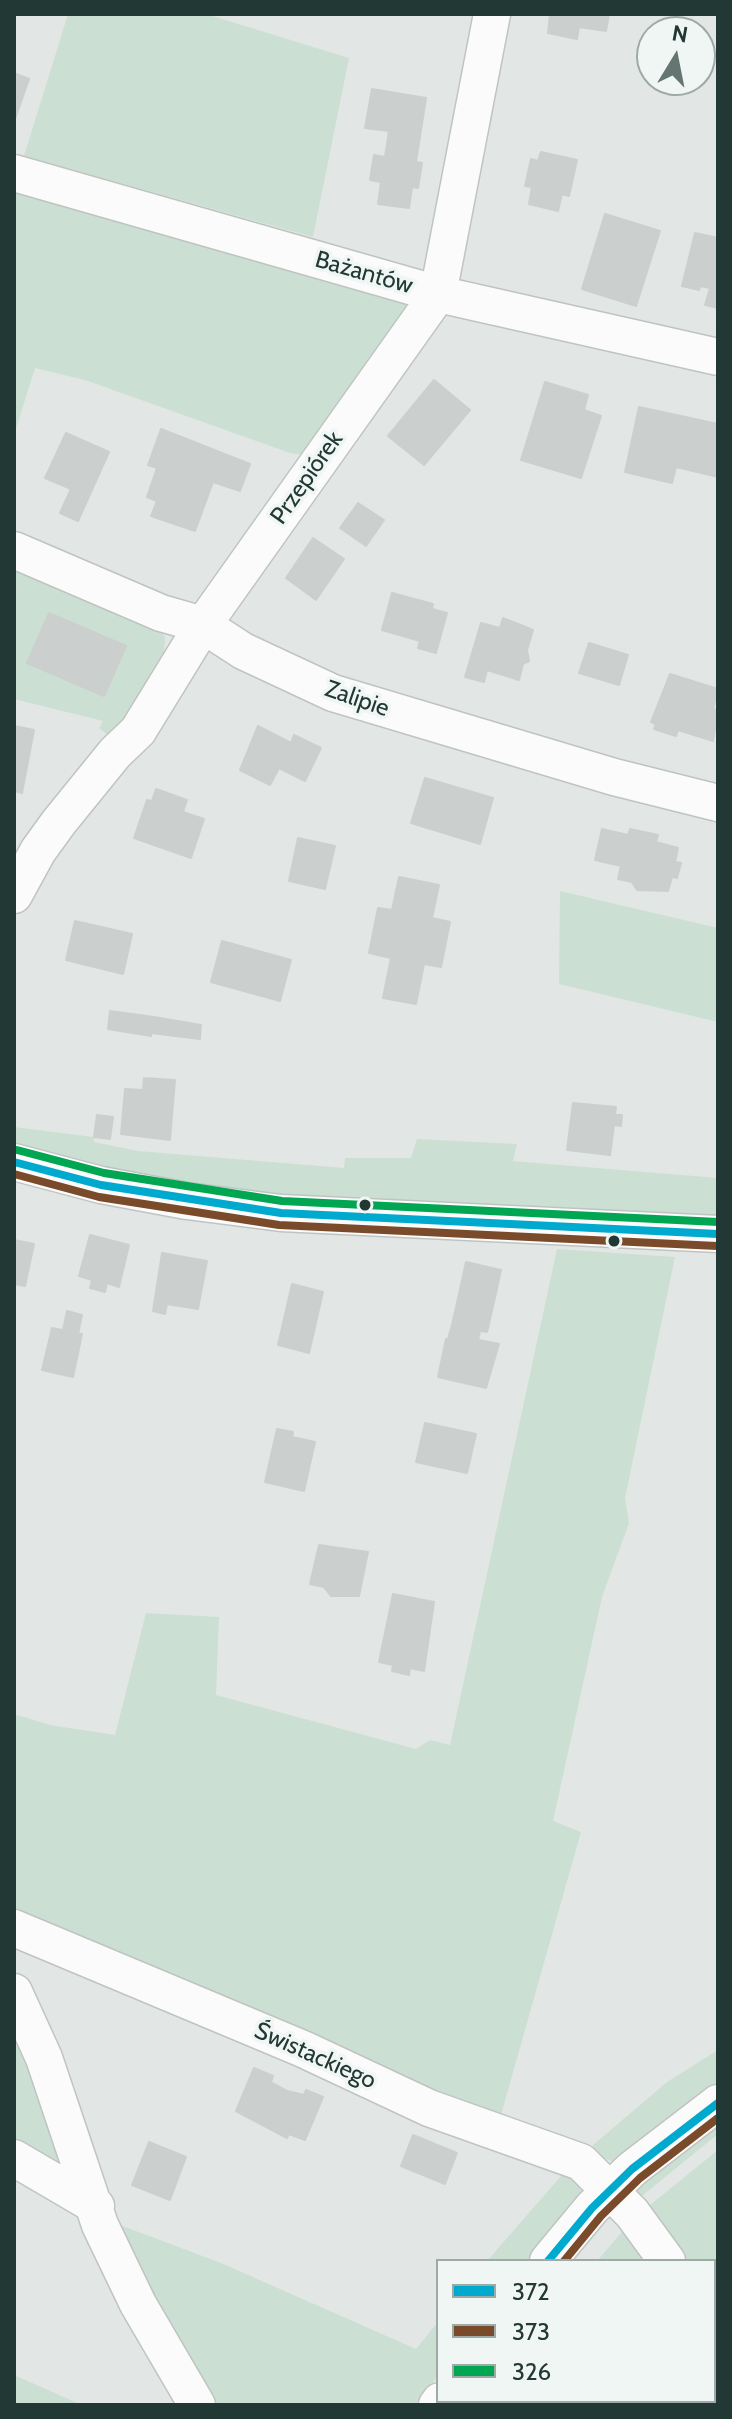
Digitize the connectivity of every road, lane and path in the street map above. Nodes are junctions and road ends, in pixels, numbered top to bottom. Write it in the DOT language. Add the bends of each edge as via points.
graph roads {
  1 [pos="492,14"];
  2 [pos="14,173"];
  3 [pos="438,294"];
  4 [pos="718,357"];
  5 [pos="14,550"];
  6 [pos="203,625"];
  7 [pos="718,803"];
  8 [pos="14,895"];
  9 [pos="14,1162"];
  10 [pos="718,1234"];
  11 [pos="14,1928"];
  12 [pos="14,1992"];
  13 [pos="718,2103"];
  14 [pos="14,2158"];
  15 [pos="609,2192"];
  16 [pos="96,2206"];
  17 [pos="550,2259"];
  18 [pos="666,2259"];
  19 [pos="197,2405"];
  1 -- 3 [label="street, Przepiórek"];
  2 -- 3 [label="street, Bażantów"];
  3 -- 4 [label="street, Bażantów"];
  3 -- 6 [label="street, Przepiórek"];
  5 -- 6 [label="street, Zalipie" via="161,613"];
  6 -- 7 [label="street, Zalipie" via="243,651 333,693"];
  6 -- 8 [label="street, Przepiórek" via="138,731 59,822"];
  9 -- 10 [label="street" via="159,1196 281,1213"];
  11 -- 15 [label="street, Świstackiego" via="429,2108 581,2162"];
  12 -- 16 [label="street" via="44,2058"];
  13 -- 15 [label="street" via="652,2151"];
  14 -- 16 [label="street"];
  15 -- 17 [label="street"];
  15 -- 18 [label="street, Świstackiego" via="638,2220"];
  16 -- 19 [label="street" via="138,2304"];
}
